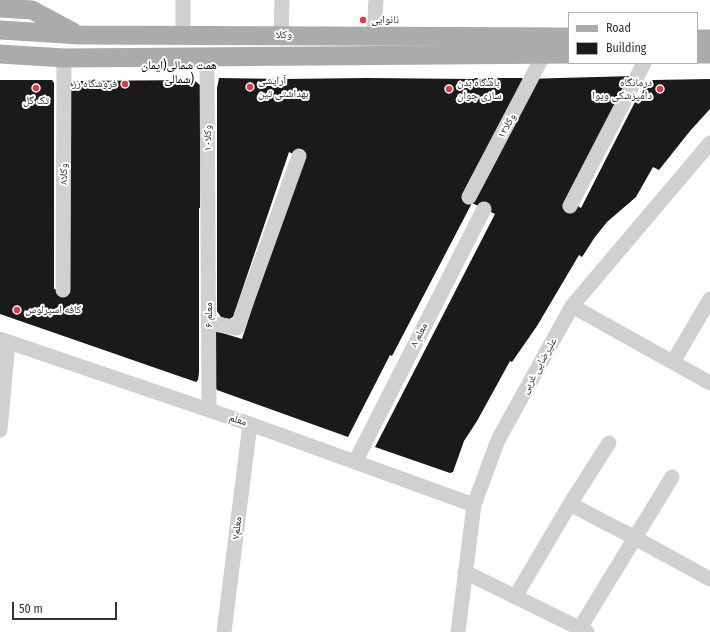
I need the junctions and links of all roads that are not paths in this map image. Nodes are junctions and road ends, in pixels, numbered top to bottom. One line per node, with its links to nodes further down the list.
1 (4, 0): 5 (street)
2 (183, 0): 9 (street)
3 (282, 0): 8 (street)
4 (376, 0): 10 (street)
5 (0, 8): 7 (main road)
6 (0, 30): 7 (main road, وکلا)
7 (80, 35): 9 (main road, وکلا)
8 (281, 35): 9 (main road, وکلا); 10 (main road, وکلا)
9 (183, 36)
10 (374, 36): 11 (main road, وکلا)
11 (568, 37)
12 (698, 39): 13 (main road)
13 (710, 39)
14 (0, 54): 20 (main road, وکلا)
15 (544, 54): 16 (main road, وکلا); 19 (main road, وکلا); 24 (street, وکلا۱۲)
16 (568, 54)
17 (698, 54): 18 (main road)
18 (710, 54)
19 (207, 56): 20 (main road, وکلا); 27 (street, وکلا۱۰)
20 (64, 58): 28 (street, وکلا۸)
21 (643, 64): 25 (street)
22 (710, 144): 30 (street, علیرضایی غربی)
23 (299, 156): 31 (street)
24 (469, 197)
25 (570, 206)
26 (484, 209): 39 (street, ۸ معلم)
27 (209, 220): 31 (street, ۶ معلم)
28 (63, 290)
29 (710, 299): 33 (street)
30 (572, 306): 33 (street); 42 (street, علیرضایی غربی)
31 (209, 323): 35 (street, ۶ معلم)
32 (4, 340): 35 (street, معلّم); 37 (street)
33 (673, 362): 34 (street)
34 (710, 383)
35 (209, 410): 36 (street, معلّم)
36 (250, 424): 39 (street, معلّم); 48 (street, معلم۷)
37 (0, 430)
38 (608, 442): 41 (street)
39 (355, 462): 42 (street, معلّم)
40 (672, 477): 43 (street)
41 (570, 504): 43 (street); 46 (street)
42 (474, 506): 44 (street, علیرضایی غربی)
43 (635, 538): 45 (street); 47 (street)
44 (465, 572): 46 (street); 49 (street, علیرضایی غربی)
45 (710, 579)
46 (515, 597): 47 (street)
47 (584, 630)
48 (224, 632)
49 (458, 632)

